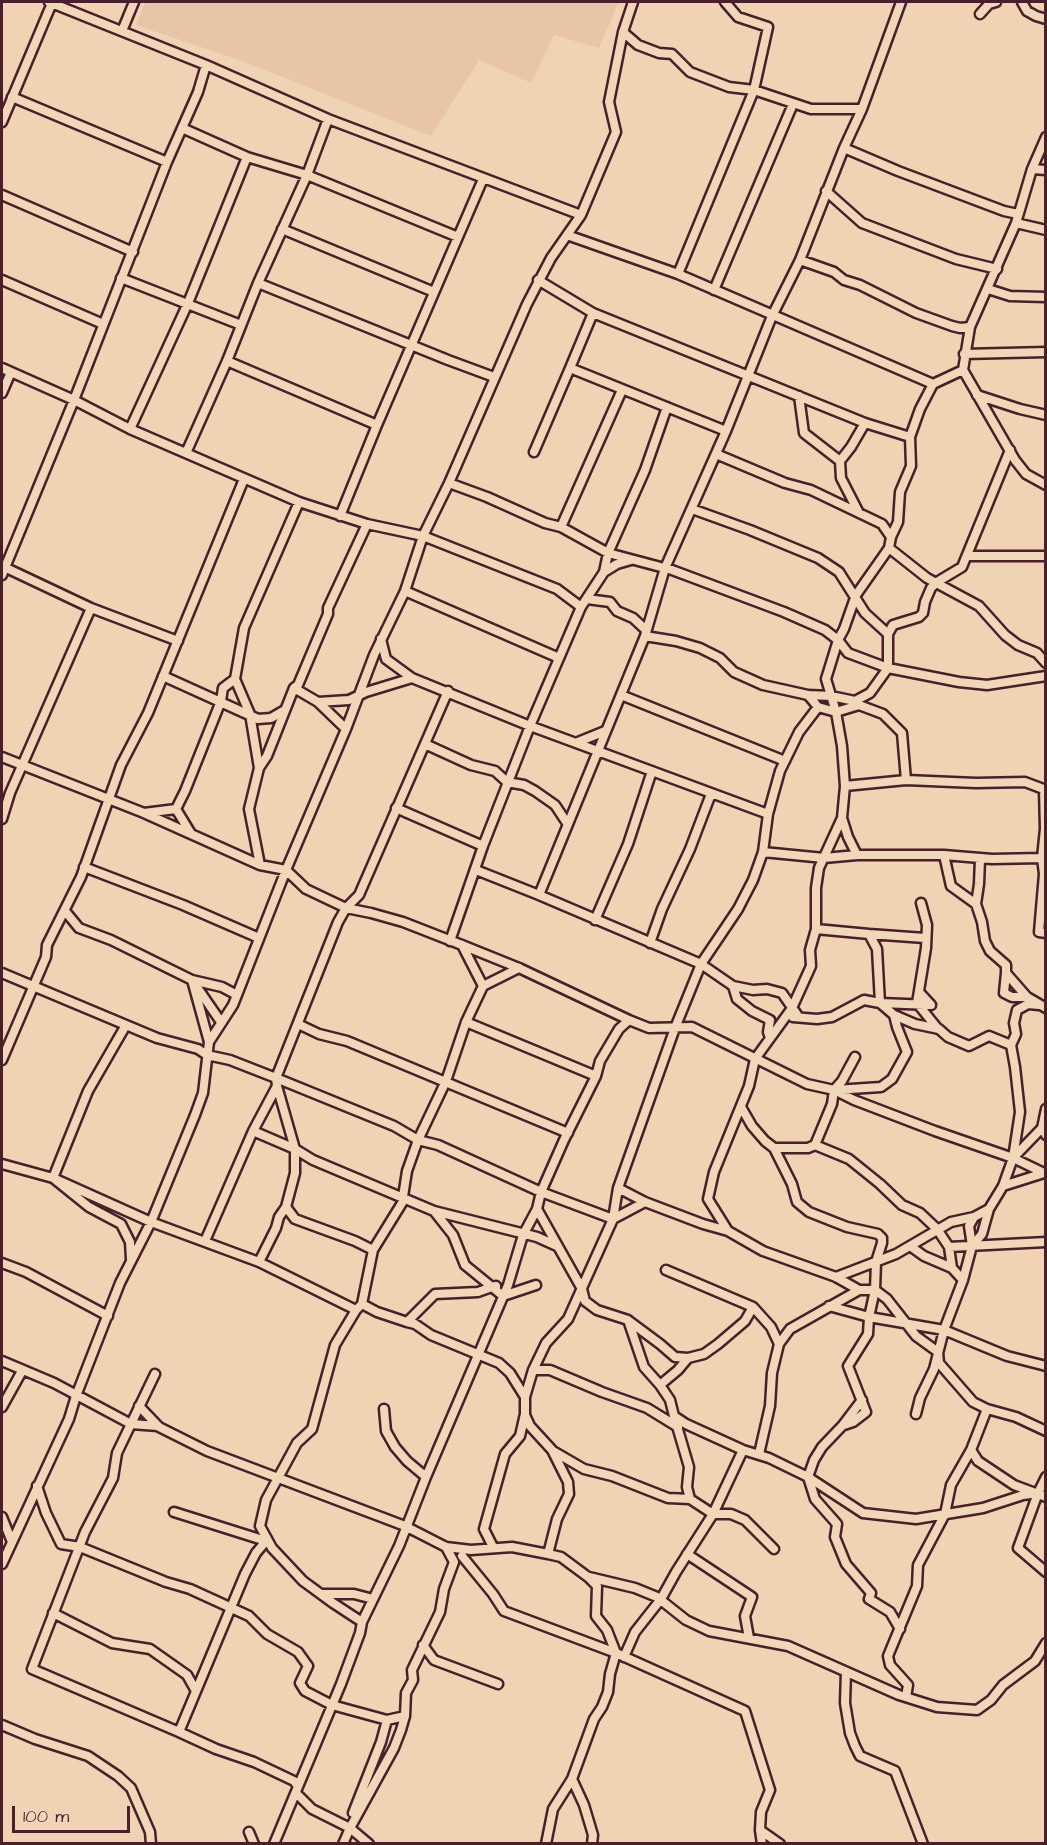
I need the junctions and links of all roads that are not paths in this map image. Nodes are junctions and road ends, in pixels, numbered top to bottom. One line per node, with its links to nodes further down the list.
1 (50, 2): 10 (street); 14 (street)
2 (134, 2): 10 (street)
3 (633, 2): 11 (street)
4 (725, 2): 13 (street)
5 (902, 2): 16 (street)
6 (996, 2): 8 (street)
7 (1022, 2): 9 (street)
8 (980, 14)
9 (1046, 19)
10 (122, 31): 12 (street)
11 (623, 32): 13 (street); 30 (street)
12 (206, 65): 17 (street); 19 (street)
13 (754, 90): 15 (street); 39 (street)
14 (12, 97): 18 (street); 23 (street)
15 (793, 104): 16 (street); 45 (street)
16 (862, 109): 21 (street)
17 (328, 119): 26 (street); 27 (street)
18 (2, 122)
19 (183, 128): 22 (street); 23 (street)
20 (1046, 136): 24 (street)
21 (844, 148): 28 (street); 31 (street)
22 (247, 157): 26 (street); 48 (street)
23 (167, 162): 36 (street)
24 (1032, 170): 25 (street); 31 (street)
25 (1046, 170)
26 (307, 175): 32 (street); 35 (street)
27 (483, 179): 30 (street); 35 (street)
28 (826, 191): 37 (street); 38 (street)
29 (2, 195): 36 (street)
30 (580, 215): 34 (street)
31 (1017, 219): 33 (street); 38 (street)
32 (282, 230): 43 (street); 46 (street)
33 (1046, 230)
34 (567, 235): 39 (street); 42 (street)
35 (458, 237): 46 (street)
36 (133, 252): 40 (street)
37 (800, 260): 50 (street); 53 (street)
38 (997, 269): 44 (street)
39 (678, 274): 45 (street)
40 (121, 278): 48 (street); 51 (street)
41 (2, 280): 51 (street)
42 (538, 280): 49 (street); 63 (street)
43 (258, 283): 52 (street); 54 (street)
44 (988, 289): 47 (street); 53 (street)
45 (714, 291): 50 (street)
46 (434, 292): 54 (street)
47 (1046, 297)
48 (188, 303): 52 (street); 74 (street)
49 (593, 313): 59 (street); 62 (street)
50 (772, 316): 62 (street); 64 (street)
51 (103, 324): 69 (street)
52 (241, 325): 57 (street)
53 (970, 327): 56 (street)
54 (412, 345): 63 (street); 73 (street)
55 (1046, 352): 56 (street)
56 (964, 354): 60 (street)
57 (227, 361): 73 (street); 79 (street)
58 (2, 368): 61 (street)
59 (570, 368): 65 (street); 78 (street)
60 (963, 370): 64 (street); 67 (street)
61 (11, 372): 66 (street); 69 (street)
62 (748, 375): 68 (street); 75 (street)
63 (494, 376): 83 (street)
64 (933, 384): 76 (street)
65 (622, 390): 70 (street); 90 (street)
66 (2, 393)
67 (977, 395): 71 (street); 77 (street)
68 (799, 396): 72 (street); 81 (street)
69 (74, 400): 74 (street); 99 (street)
70 (667, 407): 75 (street); 94 (street)
71 (1046, 415)
72 (865, 423): 76 (street); 81 (street)
73 (377, 425): 88 (street)
74 (130, 429): 79 (street)
75 (726, 430): 80 (street)
76 (910, 437): 92 (street)
77 (1010, 450): 84 (street); 95 (street)
78 (534, 452)
79 (186, 453): 82 (street)
80 (716, 454): 86 (street); 87 (street)
81 (840, 461): 87 (street)
82 (244, 479): 85 (street); 110 (street)
83 (449, 483): 90 (street); 91 (street)
84 (1046, 485)
85 (299, 502): 88 (street); 118 (street)
86 (692, 509): 98 (street); 103 (street)
87 (859, 513): 92 (street)
88 (340, 516): 89 (street)
89 (367, 524): 91 (street); 119 (street)
90 (561, 527): 94 (street)
91 (423, 536): 102 (street); 105 (street)
92 (891, 537): 93 (street)
93 (889, 548): 101 (street); 103 (street)
94 (608, 553): 97 (street); 100 (street)
95 (968, 556): 96 (street); 101 (street)
96 (1046, 556)
97 (632, 560): 98 (street); 100 (street)
98 (665, 568): 107 (street); 111 (street)
99 (3, 569): 106 (street)
100 (604, 572): 104 (street)
101 (937, 582): 108 (street); 113 (street)
102 (405, 591): 109 (street); 112 (street)
103 (856, 596): 108 (street); 111 (street)
104 (587, 599): 105 (street); 107 (street)
105 (581, 607): 112 (street)
106 (91, 608): 110 (street); 139 (street)
107 (646, 633): 121 (street); 122 (street)
108 (888, 634): 114 (street)
109 (381, 639): 117 (street); 124 (street)
110 (178, 640): 115 (street)
111 (838, 640): 114 (street); 123 (street)
112 (559, 658): 131 (street)
113 (1046, 663)
114 (888, 668): 116 (street); 123 (street)
115 (163, 676): 125 (street); 147 (street)
116 (1046, 676)
117 (412, 678): 120 (street); 124 (street)
118 (235, 679): 125 (street); 130 (street)
119 (294, 688): 126 (street); 128 (street)
120 (448, 692): 131 (street); 135 (street)
121 (621, 695): 133 (street); 138 (street)
122 (808, 695): 123 (street); 127 (street)
123 (831, 696): 129 (street)
124 (359, 697): 126 (street); 132 (street)
125 (221, 701): 130 (street); 149 (street)
126 (318, 702): 132 (street)
127 (818, 707): 129 (street); 138 (street)
128 (285, 710): 130 (street); 140 (street)
129 (836, 712): 142 (street); 144 (street)
130 (249, 714): 140 (street)
131 (530, 726): 134 (street); 143 (street)
132 (346, 729): 165 (street)
133 (605, 731): 134 (street); 136 (street)
134 (578, 742): 136 (street)
135 (425, 744): 143 (street); 148 (street)
136 (597, 749): 141 (street); 154 (street)
137 (2, 757): 139 (street)
138 (785, 761): 151 (street)
139 (23, 767): 147 (street); 153 (street)
140 (259, 768): 163 (street)
141 (652, 771): 146 (street); 172 (street)
142 (906, 780): 144 (street); 145 (street)
143 (507, 782): 154 (street); 156 (street)
144 (845, 786): 152 (street)
145 (1045, 790): 161 (street)
146 (711, 794): 151 (street); 179 (street)
147 (108, 799): 150 (street); 164 (street)
148 (396, 808): 156 (street); 170 (street)
149 (176, 809): 150 (street); 155 (street)
150 (144, 813): 155 (street)
151 (768, 814): 157 (street)
152 (842, 818): 158 (street); 160 (street)
153 (2, 819)
154 (567, 824): 167 (street)
155 (190, 832): 163 (street)
156 (483, 846): 166 (street)
157 (764, 852): 160 (street); 181 (street)
158 (857, 855): 159 (street); 160 (street)
159 (944, 855): 162 (street); 169 (street)
160 (824, 858): 173 (street)
161 (1044, 858): 162 (street); 174 (street)
162 (980, 859): 169 (street)
163 (260, 865): 165 (street)
164 (84, 867): 171 (street); 176 (street)
165 (286, 870): 170 (street); 176 (street)
166 (476, 870): 167 (street); 178 (street)
167 (538, 895): 172 (street)
168 (921, 903): 177 (street)
169 (975, 904): 184 (street)
170 (346, 908): 178 (street); 203 (street)
171 (65, 911): 185 (street); 188 (street)
172 (595, 920): 179 (street)
173 (816, 929): 175 (street); 189 (street)
174 (1046, 933)
175 (869, 934): 177 (street); 194 (street)
176 (259, 938): 192 (street)
177 (925, 938): 190 (street)
178 (450, 941): 180 (street)
179 (650, 943): 181 (street)
180 (462, 945): 182 (street); 186 (street)
181 (701, 964): 187 (street); 197 (street)
182 (519, 968): 186 (street); 200 (street)
183 (2, 973): 188 (street)
184 (1006, 973): 193 (street); 193 (street)
185 (192, 980): 192 (street); 201 (street); 209 (street)
186 (483, 986): 202 (street)
187 (734, 986): 191 (street); 208 (street)
188 (33, 987): 204 (street); 214 (street)
189 (802, 987): 191 (street); 198 (street)
190 (919, 992): 195 (street); 195 (street)
191 (782, 993): 198 (street)
192 (237, 995): 201 (street)
193 (1027, 997): 196 (street)
194 (880, 1003): 195 (street); 198 (street); 199 (street)
195 (916, 1003): 207 (street)
196 (1044, 1006): 210 (street)
197 (682, 1012): 205 (street); 206 (street)
198 (795, 1012): 208 (street)
199 (894, 1015): 207 (street); 218 (street)
200 (628, 1020): 206 (street); 215 (street)
201 (221, 1022): 209 (street)
202 (466, 1022): 215 (street); 216 (street)
203 (298, 1024): 216 (street); 217 (street)
204 (126, 1025): 211 (street); 231 (street)
205 (692, 1027): 206 (street); 213 (street)
206 (675, 1028): 233 (street)
207 (939, 1029): 210 (street)
208 (770, 1038): 213 (street)
209 (208, 1042): 211 (street)
210 (1011, 1045): 228 (street)
211 (207, 1055): 217 (street); 243 (street)
212 (855, 1057): 218 (street)
213 (755, 1059): 218 (street); 219 (street)
214 (2, 1060)
215 (596, 1076): 223 (street)
216 (446, 1081): 223 (street); 224 (street)
217 (277, 1082): 222 (street); 224 (street); 227 (street)
218 (834, 1090): 225 (street); 228 (street)
219 (741, 1107): 226 (street); 245 (street)
220 (1046, 1109): 221 (street)
221 (1044, 1130): 228 (street)
222 (253, 1131): 227 (street); 247 (street)
223 (568, 1133): 234 (street)
224 (418, 1140): 234 (street); 235 (street)
225 (815, 1145): 226 (street); 244 (street)
226 (774, 1148): 256 (street)
227 (295, 1149): 235 (street); 237 (street)
228 (1013, 1158): 230 (street); 232 (street)
229 (2, 1164): 231 (street)
230 (1045, 1173): 232 (street)
231 (53, 1178): 243 (street); 254 (street)
232 (1004, 1186): 239 (street)
233 (618, 1188): 236 (street); 242 (street)
234 (541, 1192): 238 (street); 242 (street)
235 (403, 1199): 240 (street); 253 (street)
236 (645, 1202): 242 (street); 245 (street)
237 (286, 1207): 253 (street); 255 (street)
238 (537, 1209): 246 (street); 249 (street)
239 (989, 1209): 241 (street); 251 (street)
240 (434, 1211): 246 (street); 264 (street)
241 (974, 1216): 244 (street); 251 (street)
242 (613, 1219): 265 (street)
243 (151, 1222): 247 (street); 254 (street)
244 (937, 1229): 250 (street); 252 (street)
245 (728, 1231): 260 (street)
246 (523, 1235): 249 (street); 262 (street)
247 (206, 1241): 255 (street)
248 (1046, 1242): 251 (street)
249 (557, 1246): 265 (street)
250 (910, 1246): 256 (street); 258 (street)
251 (972, 1246): 252 (street); 261 (street)
252 (949, 1247): 258 (street)
253 (373, 1250): 271 (street)
254 (131, 1261): 272 (street)
255 (259, 1262): 271 (street)
256 (876, 1262): 260 (street); 267 (street)
257 (2, 1263): 272 (street)
258 (952, 1268): 261 (street)
259 (666, 1270): 269 (street)
260 (836, 1277): 266 (street)
261 (963, 1280): 277 (street)
262 (508, 1285): 264 (street); 268 (street)
263 (536, 1285): 268 (street)
264 (492, 1287): 268 (street); 275 (street)
265 (582, 1289): 274 (street); 284 (street)
266 (859, 1290): 267 (street); 270 (street)
267 (875, 1290): 273 (street); 276 (street)
268 (503, 1296): 280 (street)
269 (753, 1306): 278 (street); 281 (street)
270 (829, 1306): 273 (street); 278 (street)
271 (359, 1307): 275 (street); 308 (street)
272 (108, 1316): 288 (street)
273 (870, 1317): 276 (street); 306 (street)
274 (628, 1320): 281 (street); 287 (street)
275 (407, 1322): 280 (street)
276 (906, 1323): 277 (street); 279 (street)
277 (944, 1330): 279 (street); 283 (street)
278 (779, 1344): 304 (street)
279 (938, 1352): 293 (street); 295 (street)
280 (477, 1354): 289 (street); 305 (street)
281 (688, 1358): 287 (street)
282 (2, 1361): 285 (street)
283 (1046, 1366)
284 (533, 1370): 289 (street); 299 (street)
285 (22, 1371): 288 (street); 291 (street)
286 (154, 1374): 290 (street)
287 (660, 1385): 296 (street)
288 (76, 1396): 297 (street); 309 (street)
289 (525, 1396): 294 (street)
290 (139, 1406): 297 (street); 298 (street)
291 (2, 1407)
292 (384, 1409): 305 (street)
293 (987, 1409): 300 (street); 303 (street)
294 (525, 1414): 301 (street); 317 (street)
295 (916, 1414)
296 (674, 1416): 299 (street); 302 (street)
297 (131, 1424): 298 (street); 320 (street)
298 (159, 1426): 308 (street)
299 (678, 1427): 311 (street)
300 (1046, 1431)
301 (552, 1450): 311 (street); 325 (street)
302 (743, 1450): 304 (street); 313 (street)
303 (971, 1450): 310 (street); 314 (street)
304 (759, 1454): 306 (street)
305 (426, 1477): 316 (street)
306 (808, 1477): 314 (street); 337 (street)
307 (1046, 1477): 310 (street)
308 (277, 1478): 316 (street); 318 (street)
309 (38, 1486): 319 (street); 320 (street)
310 (1042, 1495): 314 (street); 329 (street)
311 (690, 1499): 313 (street)
312 (174, 1512): 318 (street)
313 (713, 1514): 323 (street); 326 (street)
314 (945, 1514): 337 (street)
315 (2, 1517): 319 (street)
316 (405, 1526): 321 (street); 332 (street)
317 (484, 1529): 322 (street); 324 (street)
318 (266, 1541): 331 (street); 334 (street)
319 (12, 1542): 328 (street)
320 (80, 1547): 334 (street); 335 (street)
321 (446, 1547): 324 (street); 327 (street)
322 (493, 1547): 324 (street); 325 (street)
323 (774, 1549)
324 (471, 1550): 327 (street)
325 (548, 1554): 330 (street)
326 (687, 1554): 333 (street); 338 (street)
327 (458, 1559): 340 (street); 341 (street)
328 (2, 1564)
329 (1046, 1572)
330 (588, 1577): 333 (street); 341 (street)
331 (322, 1594): 332 (street); 336 (street)
332 (373, 1599): 336 (street)
333 (661, 1599): 338 (street); 341 (street)
334 (231, 1609): 344 (street); 346 (street)
335 (53, 1613): 344 (street); 350 (street)
336 (362, 1622): 346 (street)
337 (900, 1629): 345 (street)
338 (749, 1638): 342 (street)
339 (1046, 1643): 345 (street)
340 (423, 1645): 343 (street); 347 (street)
341 (620, 1655): 351 (street); 354 (street)
342 (846, 1672): 345 (street); 365 (street)
343 (498, 1684)
344 (196, 1691): 350 (street)
345 (906, 1697)
346 (332, 1705): 348 (street); 352 (street)
347 (405, 1716): 348 (street); 353 (street)
348 (387, 1720): 353 (street)
349 (2, 1725): 356 (street)
350 (179, 1732): 352 (street)
351 (572, 1779): 361 (street); 362 (street)
352 (297, 1789): 353 (street); 358 (street)
353 (350, 1828): 359 (street); 360 (street)
354 (760, 1830): 363 (street); 364 (street)
355 (249, 1832): 357 (street)
356 (151, 1844)
357 (254, 1844)
358 (274, 1844)
359 (343, 1844)
360 (369, 1844)
361 (546, 1844)
362 (592, 1844)
363 (762, 1844)
364 (780, 1844)
365 (923, 1844)

